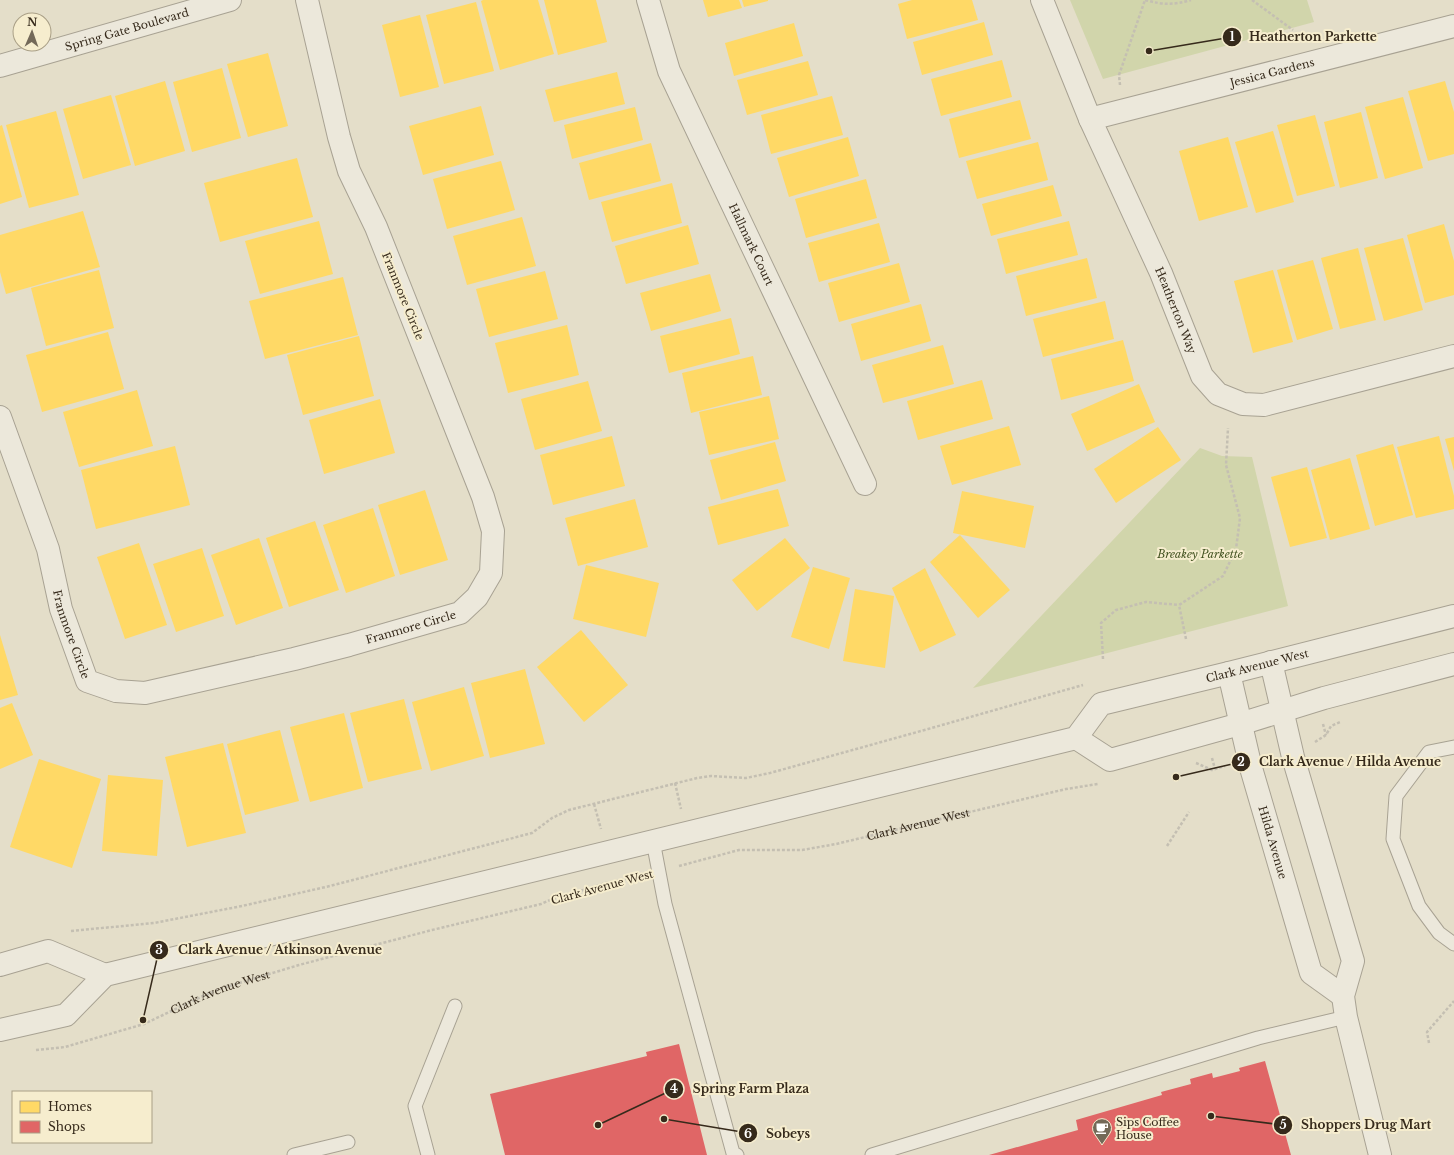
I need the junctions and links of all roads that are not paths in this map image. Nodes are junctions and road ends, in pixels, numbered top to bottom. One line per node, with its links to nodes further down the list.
1 (230, 0): 6 (street, Spring Gate Boulevard)
2 (307, 0): 9 (street, Franmore Circle)
3 (648, 0): 10 (street, Hallmark Court)
4 (1042, 0): 7 (street, Heatherton Way)
5 (1454, 26): 7 (street, Jessica Gardens)
6 (0, 66)
7 (1090, 119): 8 (street, Heatherton Way)
8 (1454, 356)
9 (0, 417)
10 (865, 484)
11 (1454, 616): 12 (street, Clark Avenue West)
12 (1271, 662): 14 (street, Clark Avenue West); 15 (street)
13 (1454, 664): 15 (street)
14 (1229, 673): 16 (street, Hilda Avenue); 17 (street, Clark Avenue West)
15 (1282, 711): 16 (street); 23 (street)
16 (1240, 724): 17 (street); 23 (street, Hilda Avenue)
17 (1076, 738): 19 (street)
18 (1454, 747): 20 (lane)
19 (653, 841): 22 (street); 30 (lane)
20 (1454, 944)
21 (0, 965): 22 (street)
22 (105, 975): 26 (street)
23 (1343, 996): 25 (street)
24 (455, 1006): 29 (lane)
25 (1346, 1017): 31 (lane); 32 (street)
26 (0, 1030)
27 (348, 1142): 28 (lane)
28 (294, 1155)
29 (428, 1155)
30 (737, 1155)
31 (872, 1155)
32 (1380, 1155)

